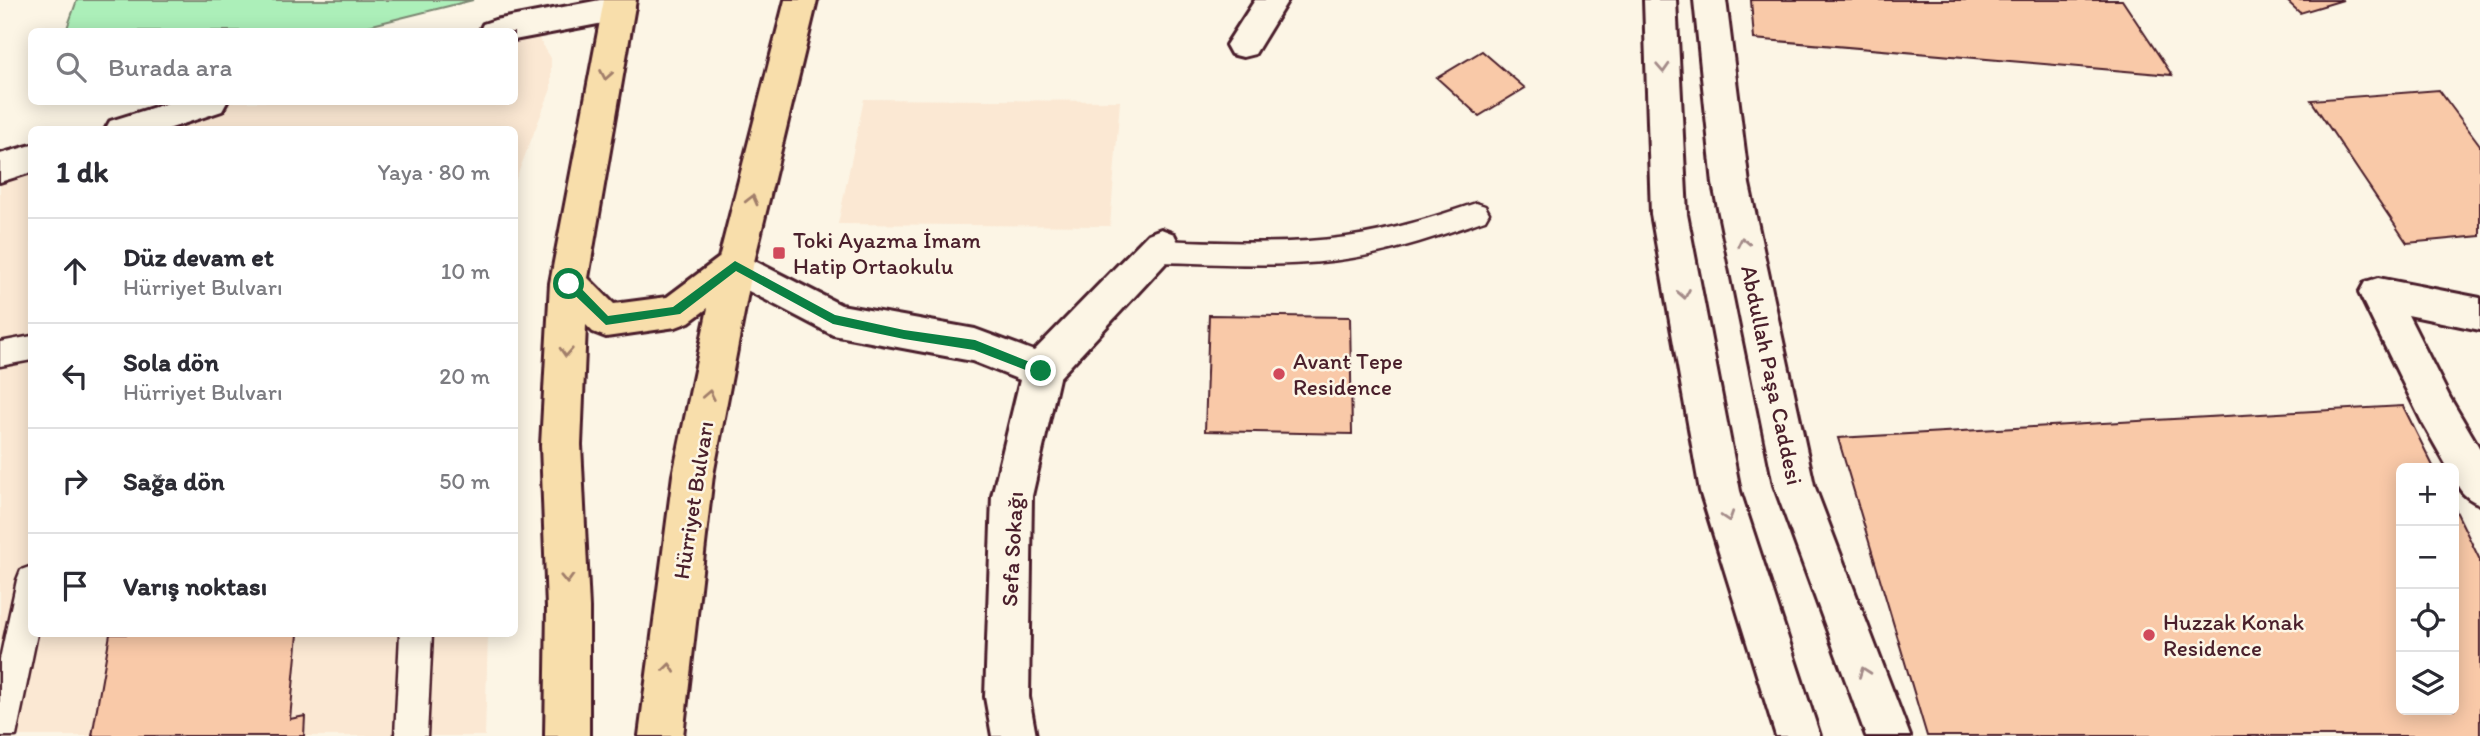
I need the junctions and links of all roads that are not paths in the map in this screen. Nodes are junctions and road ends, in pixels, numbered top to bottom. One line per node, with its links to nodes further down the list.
1 (1272, 0): 7 (main road)
2 (1660, 0): 28 (main road, one-way to 28)
3 (1710, 0): 29 (main road, Abdullah Paşa Caddesi, one-way to 3)
4 (624, 3): 6 (main road); 15 (main road, one-way to 15)
5 (799, 3): 14 (main road, Hürriyet Bulvarı, one-way to 5)
6 (513, 28)
7 (1243, 46)
8 (201, 105): 9 (main road)
9 (135, 126)
10 (28, 159): 11 (main road)
11 (0, 168)
12 (1476, 214): 13 (lane)
13 (1158, 248): 19 (main road, Sefa Sokağı)
14 (735, 266): 15 (main road); 19 (main road); 26 (main road, Hürriyet Bulvarı, one-way to 14)
15 (569, 284): 25 (main road, one-way to 25)
16 (2480, 314): 20 (main road)
17 (28, 349): 18 (lane)
18 (0, 354)
19 (1041, 371): 27 (main road, Sefa Sokağı)
20 (2480, 486)
21 (28, 600): 23 (lane)
22 (416, 637): 24 (lane)
23 (0, 736)
24 (411, 736)
25 (566, 736)
26 (661, 736)
27 (1014, 736)
28 (1798, 736)
29 (1888, 736)

